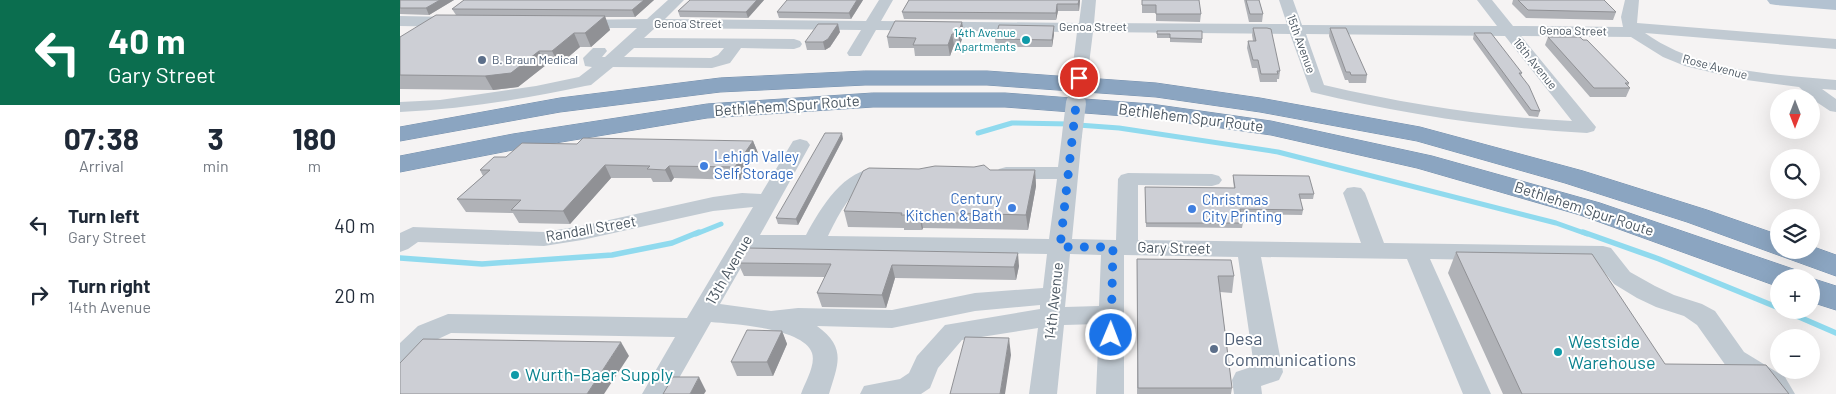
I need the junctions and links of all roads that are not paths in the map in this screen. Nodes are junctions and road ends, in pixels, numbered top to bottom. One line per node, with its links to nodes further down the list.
1 (677, 0): 19 (street)
2 (886, 0): 14 (street)
3 (1089, 0): 15 (street, 14th Avenue)
4 (1286, 0): 16 (street, 15th Avenue)
5 (1484, 0): 18 (street, 16th Avenue)
6 (1632, 0): 17 (street)
7 (1776, 0): 8 (main road)
8 (1836, 5)
9 (453, 9): 11 (street)
10 (400, 21): 11 (street)
11 (433, 22): 12 (street); 20 (street)
12 (471, 22)
13 (561, 23): 19 (street, Genoa Street)
14 (871, 26): 15 (street, Genoa Street); 19 (street, Genoa Street); 24 (street)
15 (1085, 27): 16 (street, Genoa Street); 38 (street, 14th Avenue, bridge)
16 (1296, 29): 18 (street, Genoa Street); 32 (street, 15th Avenue)
17 (1633, 29): 18 (street, Genoa Street); 23 (street, Genoa Street); 27 (street, Rose Avenue)
18 (1507, 30): 32 (street, 16th Avenue)
19 (640, 34): 21 (street); 25 (street)
20 (408, 37)
21 (736, 44): 22 (street); 25 (street)
22 (794, 44)
23 (1836, 44)
24 (855, 52)
25 (604, 53): 29 (street)
26 (558, 72): 29 (street)
27 (1804, 82): 28 (street, Rose Avenue); 30 (street)
28 (1836, 85)
29 (536, 91): 31 (street)
30 (1836, 107)
31 (400, 108)
32 (1587, 127)
33 (400, 134): 45 (highway, Bethlehem Spur Route)
34 (800, 145): 41 (street, 13th Avenue)
35 (400, 164): 53 (highway, Bethlehem Spur Route)
36 (908, 172): 44 (street)
37 (983, 173): 38 (street)
38 (1068, 173): 46 (street, 14th Avenue)
39 (1212, 180): 47 (street)
40 (1354, 193): 49 (street)
41 (768, 201): 42 (street, Randall Street); 43 (street, 13th Avenue)
42 (407, 239)
43 (745, 242): 44 (street, Gary Street); 58 (street, 13th Avenue)
44 (813, 243): 46 (street, Gary Street)
45 (1770, 243)
46 (1060, 247): 47 (street, Gary Street); 56 (street, 14th Avenue)
47 (1120, 247): 48 (street, Gary Street); 57 (street)
48 (1248, 249): 49 (street, Gary Street); 66 (street)
49 (1375, 250): 50 (street, Gary Street)
50 (1415, 251): 67 (street); 68 (street, Gary Street)
51 (1816, 259): 52 (highway)
52 (1836, 266)
53 (1770, 273)
54 (1820, 293): 55 (highway)
55 (1836, 299)
56 (1054, 306): 57 (street); 59 (street); 63 (street); 64 (street, 14th Avenue)
57 (1112, 316): 65 (street)
58 (699, 320): 59 (street); 60 (street); 61 (street, 13th Avenue)
59 (766, 320): 62 (street)
60 (400, 360)
61 (656, 394)
62 (815, 394)
63 (874, 394)
64 (1043, 394)
65 (1110, 394)
66 (1248, 394)
67 (1477, 394)
68 (1781, 394)

